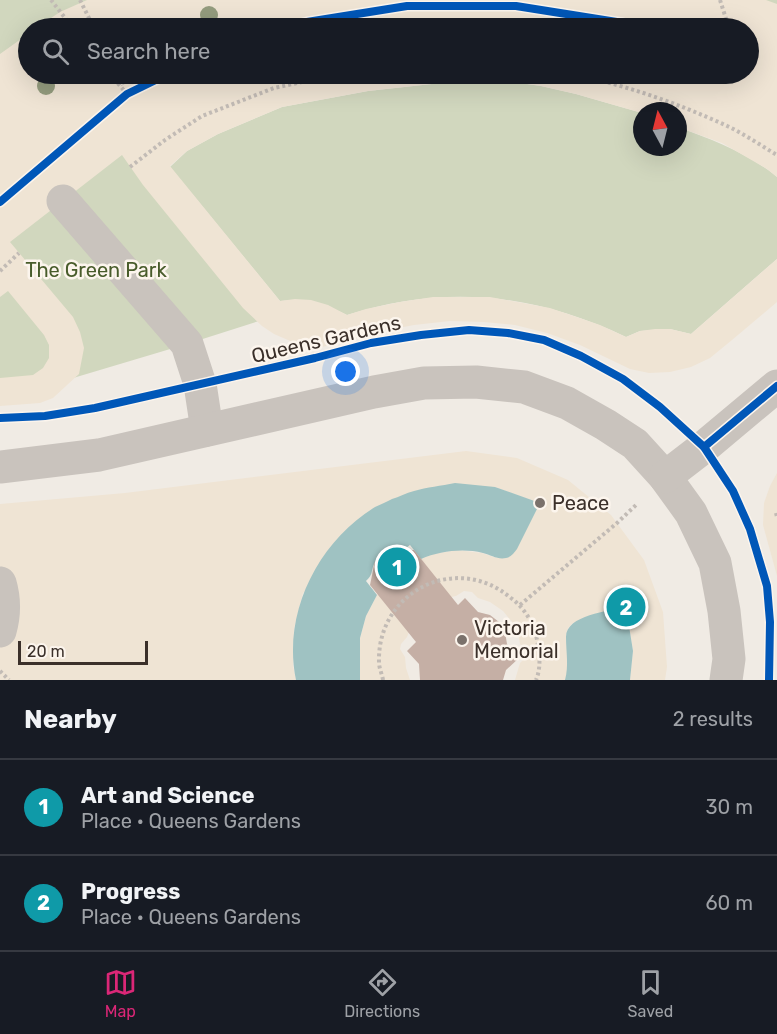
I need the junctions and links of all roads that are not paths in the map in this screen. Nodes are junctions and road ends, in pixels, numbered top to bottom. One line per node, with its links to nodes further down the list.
1 (63, 201): 3 (street)
2 (777, 386): 5 (street)
3 (207, 430): 4 (street); 5 (street)
4 (0, 467)
5 (665, 477): 8 (street)
6 (0, 582): 7 (street)
7 (0, 631)
8 (725, 673)

